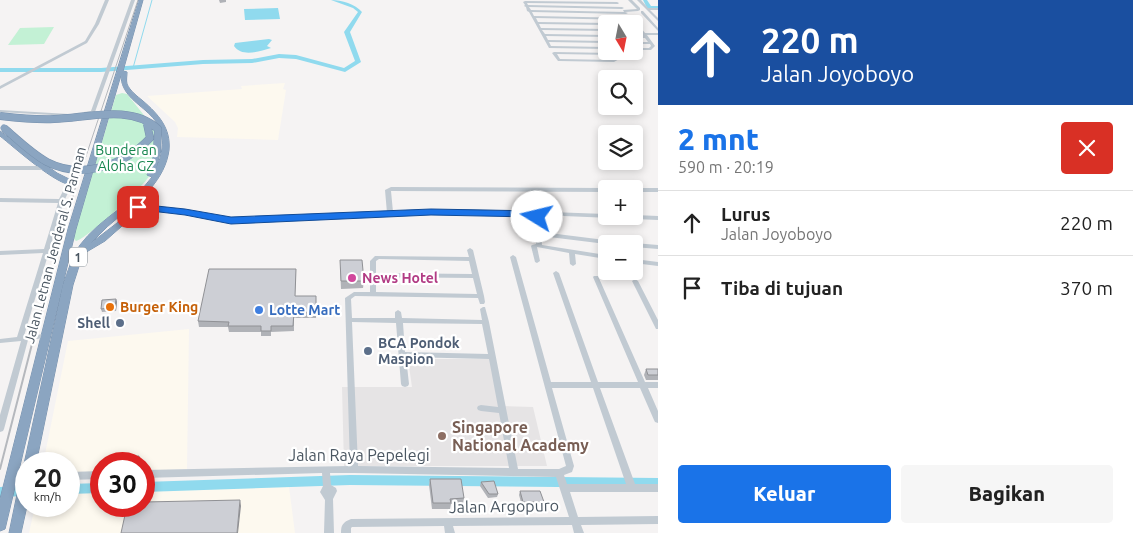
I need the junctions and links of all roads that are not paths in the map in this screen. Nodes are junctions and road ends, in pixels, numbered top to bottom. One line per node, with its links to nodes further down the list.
1 (107, 0): 43 (street)
2 (132, 0): 46 (street)
3 (141, 0): 42 (highway, Jalan Letnan Jenderal S. Parman / 1)
4 (144, 0): 42 (highway, Jalan Letnan Jenderal S. Parman / 1)
5 (630, 0): 12 (street)
6 (637, 0): 12 (street)
7 (616, 1): 8 (street); 14 (street)
8 (568, 2): 9 (street); 10 (street)
9 (526, 6): 10 (street); 13 (street)
10 (572, 7): 14 (street); 15 (street)
11 (658, 9): 12 (street)
12 (642, 10): 14 (street); 18 (street); 23 (street); 27 (street)
13 (529, 11): 15 (street); 17 (street)
14 (623, 11): 15 (street); 16 (street)
15 (576, 12): 19 (street)
16 (626, 15)
17 (533, 17): 19 (street); 21 (street)
18 (657, 17)
19 (580, 18): 20 (street)
20 (598, 18)
21 (536, 23): 22 (street); 24 (street)
22 (598, 24)
23 (658, 26)
24 (540, 29): 25 (street); 31 (street)
25 (587, 30): 26 (street); 32 (street)
26 (598, 30)
27 (658, 30)
28 (643, 31): 30 (street)
29 (643, 34): 37 (street)
30 (658, 34)
31 (543, 35): 32 (street); 34 (street)
32 (591, 36): 33 (street); 35 (street)
33 (598, 36)
34 (546, 41): 35 (street); 38 (street)
35 (595, 42)
36 (643, 43): 37 (street)
37 (651, 43): 40 (street)
38 (550, 47): 39 (street); 41 (street)
39 (598, 48)
40 (643, 49)
41 (598, 60)
42 (123, 68): 44 (highway, Jalan Letnan Jenderal S. Parman / 1); 45 (highway, Jalan Letnan Jenderal S. Parman / 1)
43 (0, 88)
44 (131, 94): 45 (highway); 48 (highway, bridge); 51 (highway, Jalan Letnan Jenderal S. Parman / 1)
45 (112, 96): 67 (highway, Jalan Letnan Jenderal S. Parman / 1)
46 (0, 111)
47 (0, 116): 53 (highway, bridge)
48 (1, 129): 50 (highway)
49 (0, 168): 50 (street)
50 (45, 168): 52 (highway)
51 (155, 178): 53 (highway, Jalan Letnan Jenderal S. Parman / 1); 60 (highway)
52 (70, 183): 59 (street)
53 (147, 186): 65 (highway, Jalan Letnan Jenderal S. Parman / 1)
54 (393, 188): 55 (street); 61 (street)
55 (598, 190)
56 (643, 190): 57 (street)
57 (658, 190)
58 (0, 200): 59 (street)
59 (61, 201): 72 (street)
60 (138, 207): 61 (street); 75 (highway)
61 (390, 213): 62 (street)
62 (537, 214): 63 (street); 64 (street)
63 (658, 218)
64 (539, 234): 66 (street); 68 (street)
65 (92, 237): 67 (highway); 75 (highway, Jalan Letnan Jenderal S. Parman / 1)
66 (598, 241)
67 (69, 242): 77 (highway, Jalan Letnan Jenderal S. Parman / 1)
68 (539, 246): 73 (street); 80 (street)
69 (643, 246): 70 (street)
70 (658, 247)
71 (470, 250): 79 (street)
72 (46, 251): 74 (street); 97 (street)
73 (572, 252): 76 (street); 82 (street)
74 (0, 253)
75 (78, 256): 77 (highway); 110 (highway, Jalan Letnan Jenderal S. Parman / 1)
76 (598, 256)
77 (65, 257): 96 (highway, Jalan Letnan Jenderal S. Parman / 1)
78 (514, 257): 102 (street)
79 (472, 259): 85 (street); 86 (street)
80 (537, 261)
81 (643, 262): 83 (street)
82 (573, 264)
83 (658, 264)
84 (556, 273): 103 (street)
85 (373, 275): 86 (street); 89 (street)
86 (476, 276): 90 (street)
87 (596, 277): 104 (street)
88 (635, 281): 95 (street)
89 (373, 294): 90 (street); 92 (street)
90 (482, 302): 94 (street)
91 (398, 312): 93 (street)
92 (348, 320): 93 (street); 111 (street)
93 (399, 321): 94 (street); 99 (street)
94 (486, 322): 100 (street)
95 (658, 327)
96 (45, 336): 97 (street); 122 (highway, Jalan Letnan Jenderal S. Parman / 1)
97 (23, 339): 98 (street); 109 (street)
98 (0, 340)
99 (402, 354): 100 (street); 101 (street)
100 (492, 357): 107 (street)
101 (405, 384)
102 (548, 385): 103 (street); 115 (street)
103 (595, 385): 104 (street); 116 (street)
104 (642, 385): 105 (street); 108 (street)
105 (658, 385)
106 (482, 408): 107 (street)
107 (502, 410): 113 (street)
108 (658, 420)
109 (0, 429)
110 (33, 452)
111 (354, 469): 112 (street, Jalan Raya Pepelegi); 113 (street, Jalan Raya Pepelegi)
112 (326, 472): 114 (street, Jalan Raya Pepelegi); 124 (street)
113 (514, 472): 115 (street, Jalan Raya Pepelegi)
114 (155, 474)
115 (562, 481): 116 (street, Jalan Raya Pepelegi); 119 (street)
116 (631, 485): 117 (street, Jalan Raya Pepelegi)
117 (658, 488)
118 (18, 517): 123 (highway)
119 (575, 520): 120 (street, Jalan Argopuro); 121 (street, Jalan Argopuro); 127 (street)
120 (658, 520)
121 (448, 522): 125 (street, Jalan Argopuro); 126 (street)
122 (0, 524)
123 (15, 533)
124 (329, 533)
125 (346, 533)
126 (450, 533)
127 (579, 533)

